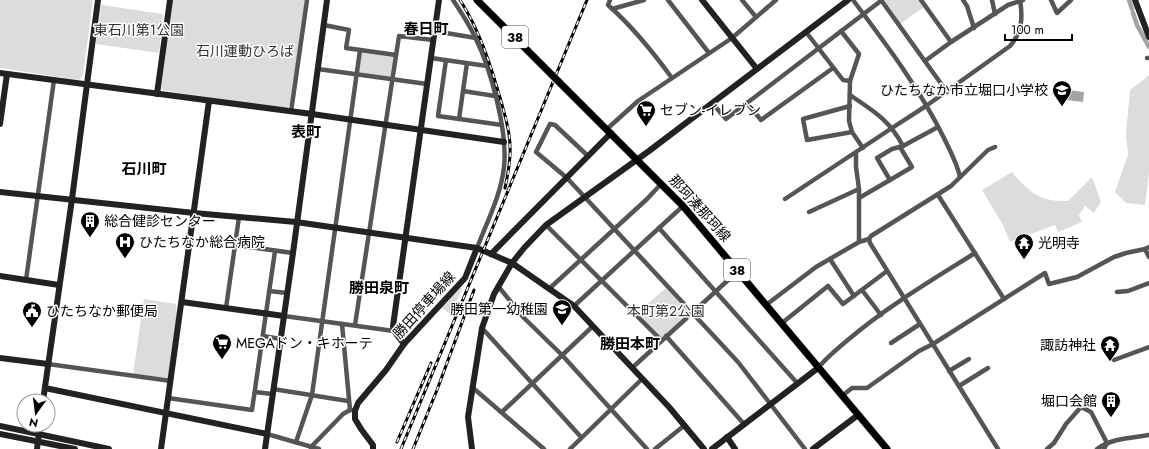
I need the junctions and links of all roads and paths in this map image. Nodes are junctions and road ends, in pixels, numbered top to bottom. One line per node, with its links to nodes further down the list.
1 (98, 0): 58 (street)
2 (170, 0): 61 (street)
3 (307, 0): 69 (street)
4 (327, 0): 28 (street)
5 (439, 0): 30 (street)
6 (453, 0): 34 (street)
7 (477, 0): 79 (main road, 那珂湊那珂線 / 38, bridge)
8 (610, 0): 24 (street)
9 (644, 0): 24 (street)
10 (668, 0): 40 (street)
11 (702, 0): 35 (street)
12 (742, 0): 27 (street)
13 (776, 0): 27 (street)
14 (848, 0): 32 (street)
15 (853, 0): 25 (street)
16 (882, 0): 25 (street); 44 (street)
17 (921, 0): 37 (street)
18 (963, 0): 29 (street)
19 (992, 0): 26 (street)
20 (1021, 0): 26 (street); 60 (street)
21 (1051, 0): 22 (street)
22 (1071, 0)
23 (1135, 0): 33 (street)
24 (612, 9): 53 (street)
25 (864, 14): 31 (street); 68 (street)
26 (994, 14): 29 (street)
27 (756, 17): 35 (street)
28 (324, 25): 39 (street); 48 (street)
29 (974, 28): 37 (street)
30 (434, 31): 34 (street); 36 (street)
31 (841, 31): 38 (street); 56 (street)
32 (806, 32): 38 (street); 49 (street)
33 (1149, 37)
34 (476, 38): 46 (street)
35 (732, 38): 40 (street); 49 (street)
36 (433, 40): 41 (street); 42 (street)
37 (951, 42): 44 (street)
38 (818, 48): 47 (street); 66 (street)
39 (360, 50): 41 (street); 52 (street)
40 (709, 53): 53 (street)
41 (396, 55): 55 (street)
42 (431, 58): 43 (street); 57 (street)
43 (446, 60): 45 (street); 71 (street)
44 (925, 61): 60 (street)
45 (467, 63): 46 (street); 59 (street)
46 (487, 66): 63 (street)
47 (833, 68): 56 (street); 66 (street)
48 (318, 69): 52 (street); 70 (street)
49 (757, 69): 65 (street)
50 (0, 73): 51 (street)
51 (7, 74): 54 (street); 73 (street)
52 (356, 75): 55 (street); 72 (street)
53 (672, 78): 79 (street)
54 (54, 80): 58 (street); 95 (street)
55 (393, 80): 57 (street); 74 (street)
56 (850, 81): 62 (street)
57 (427, 84): 78 (street)
58 (87, 85): 61 (street); 98 (street)
59 (463, 91): 63 (street); 71 (street)
60 (947, 92): 68 (street)
61 (157, 94): 64 (street)
62 (850, 95): 67 (street); 77 (street)
63 (495, 96): 75 (street)
64 (209, 101): 69 (street); 102 (street)
65 (712, 103): 66 (street); 87 (street)
66 (746, 103)
67 (850, 106): 80 (street); 80 (street)
68 (926, 106): 76 (street); 77 (street)
69 (291, 112): 70 (street)
70 (312, 114): 72 (street); 104 (street)
71 (459, 119): 75 (street)
72 (351, 120): 74 (street); 106 (street)
73 (0, 124)
74 (385, 125): 78 (street); 109 (street)
75 (502, 125): 81 (street)
76 (938, 127): 82 (street); 88 (street)
77 (892, 128): 82 (street); 84 (street)
78 (420, 130): 81 (street); 110 (street)
79 (609, 131): 86 (street); 87 (main road, 那珂湊那珂線 / 38)
80 (852, 132): 84 (street)
81 (504, 142): 114 (street)
82 (901, 146): 90 (street); 90 (street)
83 (995, 147): 88 (street)
84 (863, 148): 85 (street)
85 (855, 153): 92 (street); 99 (street)
86 (588, 156): 89 (street); 89 (street)
87 (637, 159): 91 (main road, 那珂湊那珂線 / 38); 96 (street)
88 (960, 177): 94 (street)
89 (567, 178): 96 (street); 120 (street)
90 (890, 180): 97 (street)
91 (661, 184): 100 (main road, 那珂湊那珂線 / 38); 108 (street)
92 (860, 189): 97 (street); 101 (street)
93 (0, 192): 95 (street)
94 (938, 195): 111 (street); 119 (street)
95 (38, 196): 98 (street); 128 (street)
96 (584, 197): 105 (street); 108 (street)
97 (859, 198): 112 (street)
98 (72, 199): 102 (street); 131 (street)
99 (785, 199)
100 (683, 206): 107 (street); 125 (main road, 那珂湊那珂線 / 38)
101 (809, 212)
102 (194, 213): 103 (street); 142 (street)
103 (239, 217): 104 (street); 113 (street)
104 (296, 222): 106 (street); 118 (street)
105 (546, 225): 123 (street); 124 (street)
106 (335, 228): 109 (street); 150 (street)
107 (659, 228): 117 (street); 134 (street)
108 (615, 229): 117 (street); 123 (street)
109 (369, 233): 110 (street); 154 (street)
110 (405, 238): 114 (street); 157 (street)
111 (869, 239): 112 (street); 126 (street)
112 (859, 242): 122 (street)
113 (235, 245): 116 (street); 145 (street)
114 (477, 248): 120 (street); 163 (street, 勝田停車場線)
115 (1147, 248): 121 (street); 141 (street)
116 (275, 250): 118 (street); 136 (street)
117 (635, 250): 129 (street); 146 (street)
118 (293, 253): 138 (street)
119 (975, 253): 140 (street); 141 (street)
120 (491, 254): 124 (street)
121 (1149, 257)
122 (830, 259): 139 (street); 143 (street)
123 (581, 260): 129 (street); 133 (street)
124 (512, 262): 132 (street); 133 (street)
125 (738, 271): 134 (street); 143 (main road, 那珂湊那珂線 / 38)
126 (887, 271): 135 (street); 140 (street)
127 (0, 276): 128 (street)
128 (26, 280): 131 (street)
129 (602, 281): 144 (street); 161 (street)
130 (1149, 283): 137 (street)
131 (59, 285): 170 (street)
132 (498, 286): 156 (street); 166 (street)
133 (550, 288): 144 (street)
134 (716, 290): 146 (street); 178 (street)
135 (862, 290): 139 (street); 148 (street)
136 (269, 291): 138 (street); 147 (street)
137 (1117, 292)
138 (287, 293): 149 (street)
139 (854, 296): 151 (street)
140 (903, 298): 148 (street); 153 (street)
141 (1004, 299): 164 (street)
142 (182, 302): 145 (street); 176 (street)
143 (766, 305): 151 (main road, 那珂湊那珂線 / 38)
144 (574, 306): 155 (street)
145 (226, 308): 147 (street)
146 (692, 312): 159 (street); 189 (street)
147 (266, 313): 149 (street); 158 (street)
148 (881, 315): 172 (street)
149 (284, 316): 150 (street); 160 (street)
150 (322, 321): 152 (street); 185 (street)
151 (782, 323): 172 (main road, 那珂湊那珂線 / 38)
152 (342, 324): 154 (street); 188 (street)
153 (920, 324): 162 (street); 164 (street)
154 (355, 325): 157 (street)
155 (593, 326): 166 (street); 171 (street)
156 (482, 328): 177 (street); 181 (street)
157 (394, 331): 163 (street)
158 (263, 336): 160 (street); 182 (street)
159 (666, 336): 161 (street); 195 (street)
160 (281, 339): 183 (street)
161 (661, 340): 171 (street)
162 (891, 343)
163 (404, 344): 191 (street, 勝田停車場線)
164 (933, 344): 174 (street); 186 (street)
165 (1149, 347): 169 (street)
166 (562, 355): 177 (street); 190 (street)
167 (0, 358): 170 (street)
168 (969, 359): 174 (street)
169 (1114, 360)
170 (48, 364): 176 (street); 180 (street)
171 (632, 368): 175 (street)
172 (818, 368): 178 (street); 186 (main road, 那珂湊那珂線 / 38)
173 (988, 368): 179 (street)
174 (949, 371): 179 (street)
175 (642, 379): 190 (street); 196 (street)
176 (171, 381): 187 (street)
177 (533, 383): 192 (street); 202 (street)
178 (798, 384): 189 (street)
179 (959, 386): 226 (street)
180 (45, 388): 184 (street); 193 (street)
181 (472, 388): 192 (street); 215 (street)
182 (255, 392): 183 (street); 187 (street)
183 (273, 392): 185 (street); 200 (street)
184 (44, 393)
185 (312, 395): 188 (street); 205 (street)
186 (842, 396): 194 (main road, 那珂湊那珂線 / 38)
187 (168, 398): 193 (street)
188 (348, 401): 191 (street)
189 (771, 403): 195 (street); 223 (street)
190 (611, 408): 202 (street); 218 (street)
191 (352, 410): 207 (street); 214 (street)
192 (502, 412): 216 (street)
193 (166, 413): 200 (street); 211 (street)
194 (858, 415): 224 (street); 225 (main road, 那珂湊那珂線 / 38)
195 (744, 424): 203 (street)
196 (685, 425): 219 (street); 220 (street)
197 (0, 426): 199 (street)
198 (0, 434): 204 (street)
199 (39, 434): 204 (street); 210 (street)
200 (267, 434): 205 (street); 212 (street)
201 (1149, 435): 206 (street)
202 (582, 437): 217 (street)
203 (727, 437): 221 (street); 222 (street)
204 (38, 441): 208 (street); 209 (street)
205 (296, 442): 207 (street)
206 (1107, 442): 227 (street); 228 (street); 229 (street)
207 (311, 448): 213 (street)
208 (37, 449)
209 (75, 449)
210 (109, 449)
211 (161, 449)
212 (264, 449)
213 (319, 449)
214 (373, 449)
215 (472, 449)
216 (544, 449)
217 (570, 449)
218 (647, 449)
219 (655, 449)
220 (704, 449)
221 (712, 449)
222 (735, 449)
223 (805, 449)
224 (813, 449)
225 (887, 449)
226 (998, 449)
227 (1047, 449)
228 (1097, 449)
229 (1104, 449)

